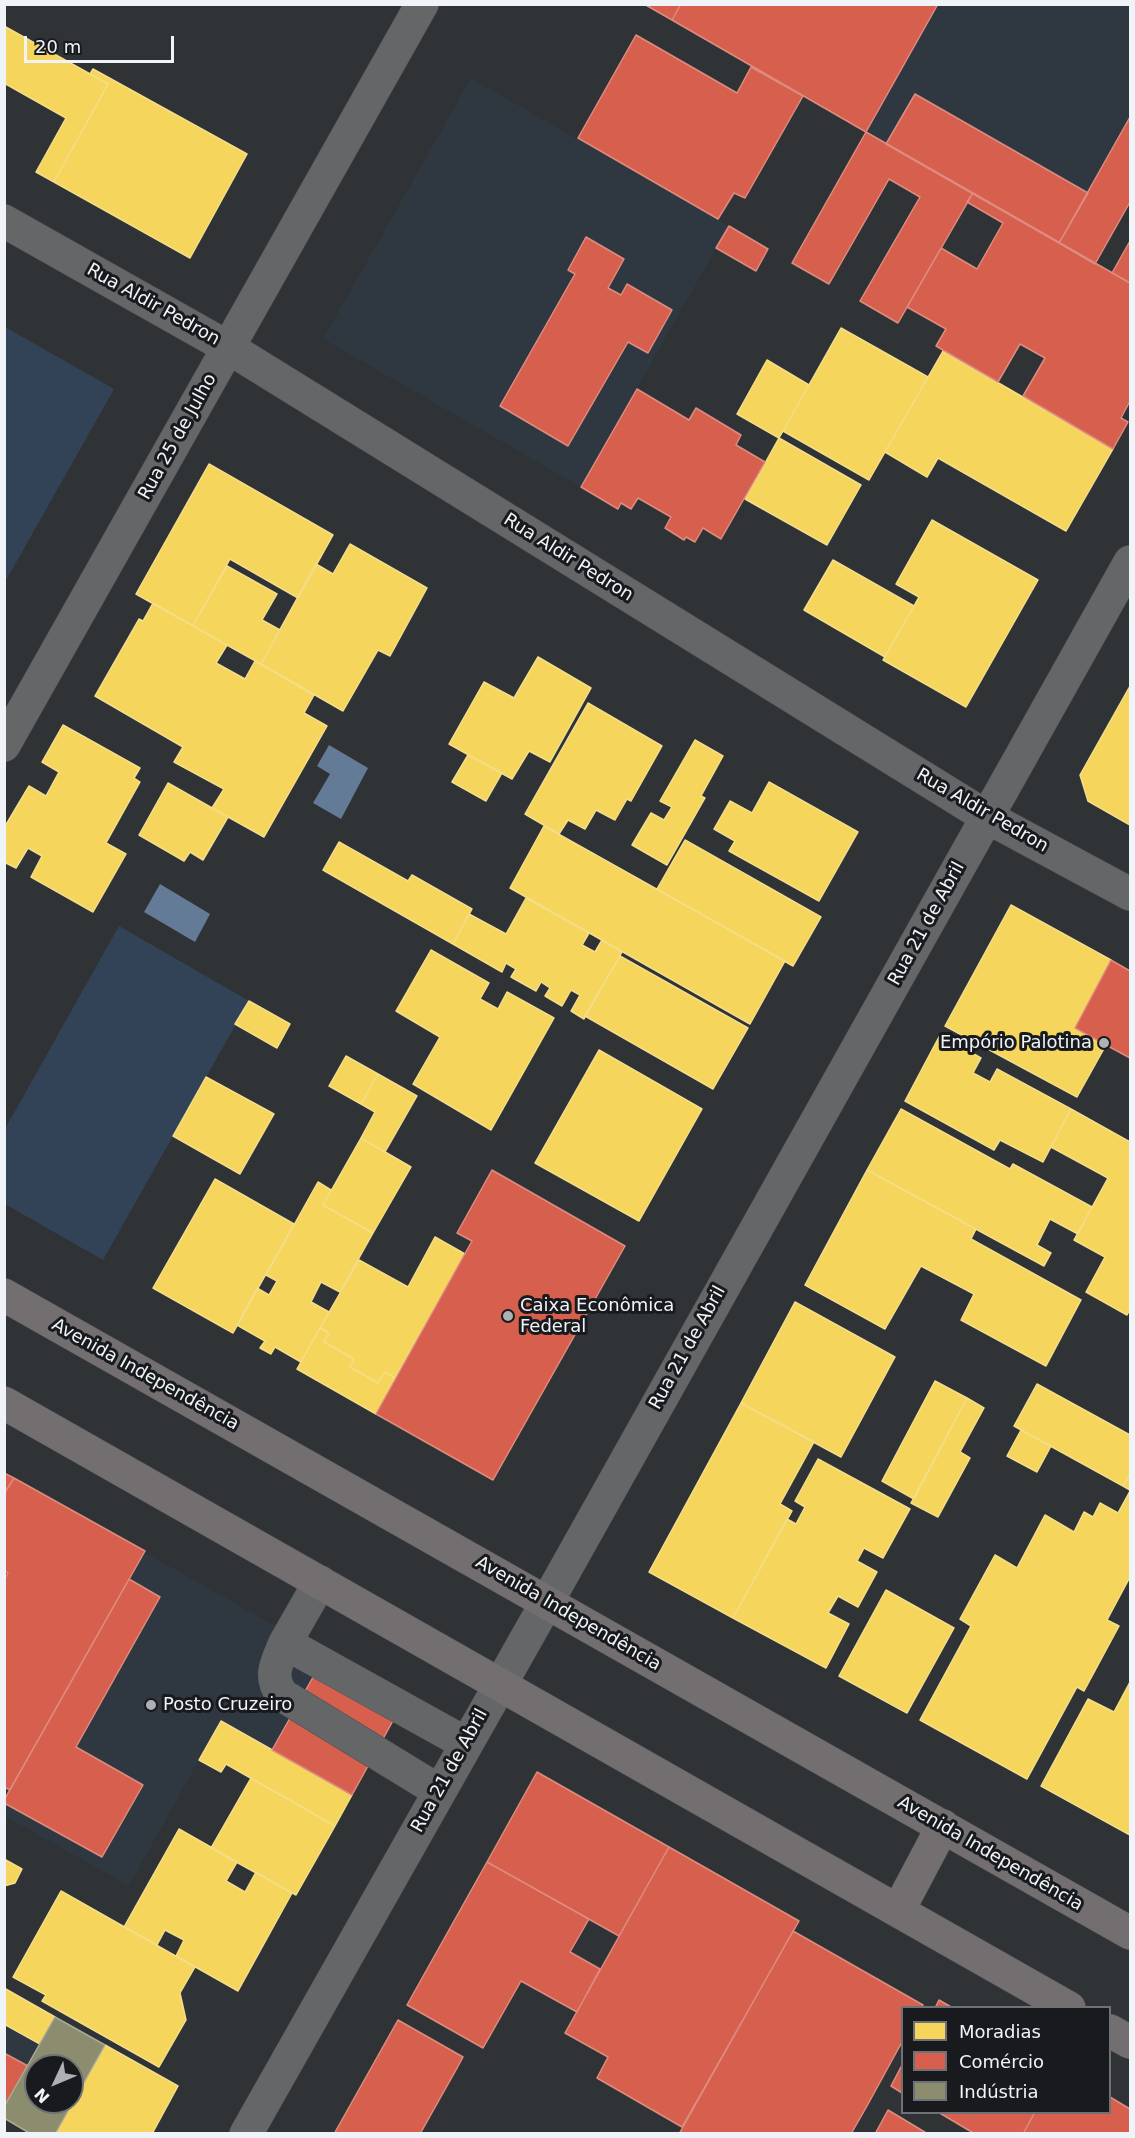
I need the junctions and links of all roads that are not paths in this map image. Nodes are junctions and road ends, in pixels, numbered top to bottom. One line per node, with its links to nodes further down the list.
1 (422, 4): 3 (street, Rua 25 de Julho)
2 (4, 221): 3 (street, Rua Aldir Pedron)
3 (229, 348): 5 (street, Rua 25 de Julho); 6 (street, Rua Aldir Pedron)
4 (1131, 562): 6 (street, Rua 21 de Abril)
5 (4, 745)
6 (987, 817): 7 (street, Rua Aldir Pedron); 11 (street, Rua 21 de Abril)
7 (1131, 894)
8 (4, 1295): 11 (main road, Avenida Independência)
9 (4, 1402): 10 (main road)
10 (320, 1582): 12 (street); 13 (main road)
11 (547, 1602): 13 (street, Rua 21 de Abril); 16 (main road, Avenida Independência)
12 (285, 1642): 14 (street); 15 (street)
13 (499, 1684): 14 (street, Rua 21 de Abril); 17 (main road)
14 (465, 1743): 15 (street, Rua 21 de Abril)
15 (439, 1791): 22 (street, Rua 21 de Abril)
16 (943, 1826): 17 (main road); 18 (main road, Avenida Independência)
17 (898, 1911): 19 (main road)
18 (1131, 1933)
19 (1067, 2006)
20 (1111, 2032): 21 (main road)
21 (1131, 2042)
22 (246, 2133)

